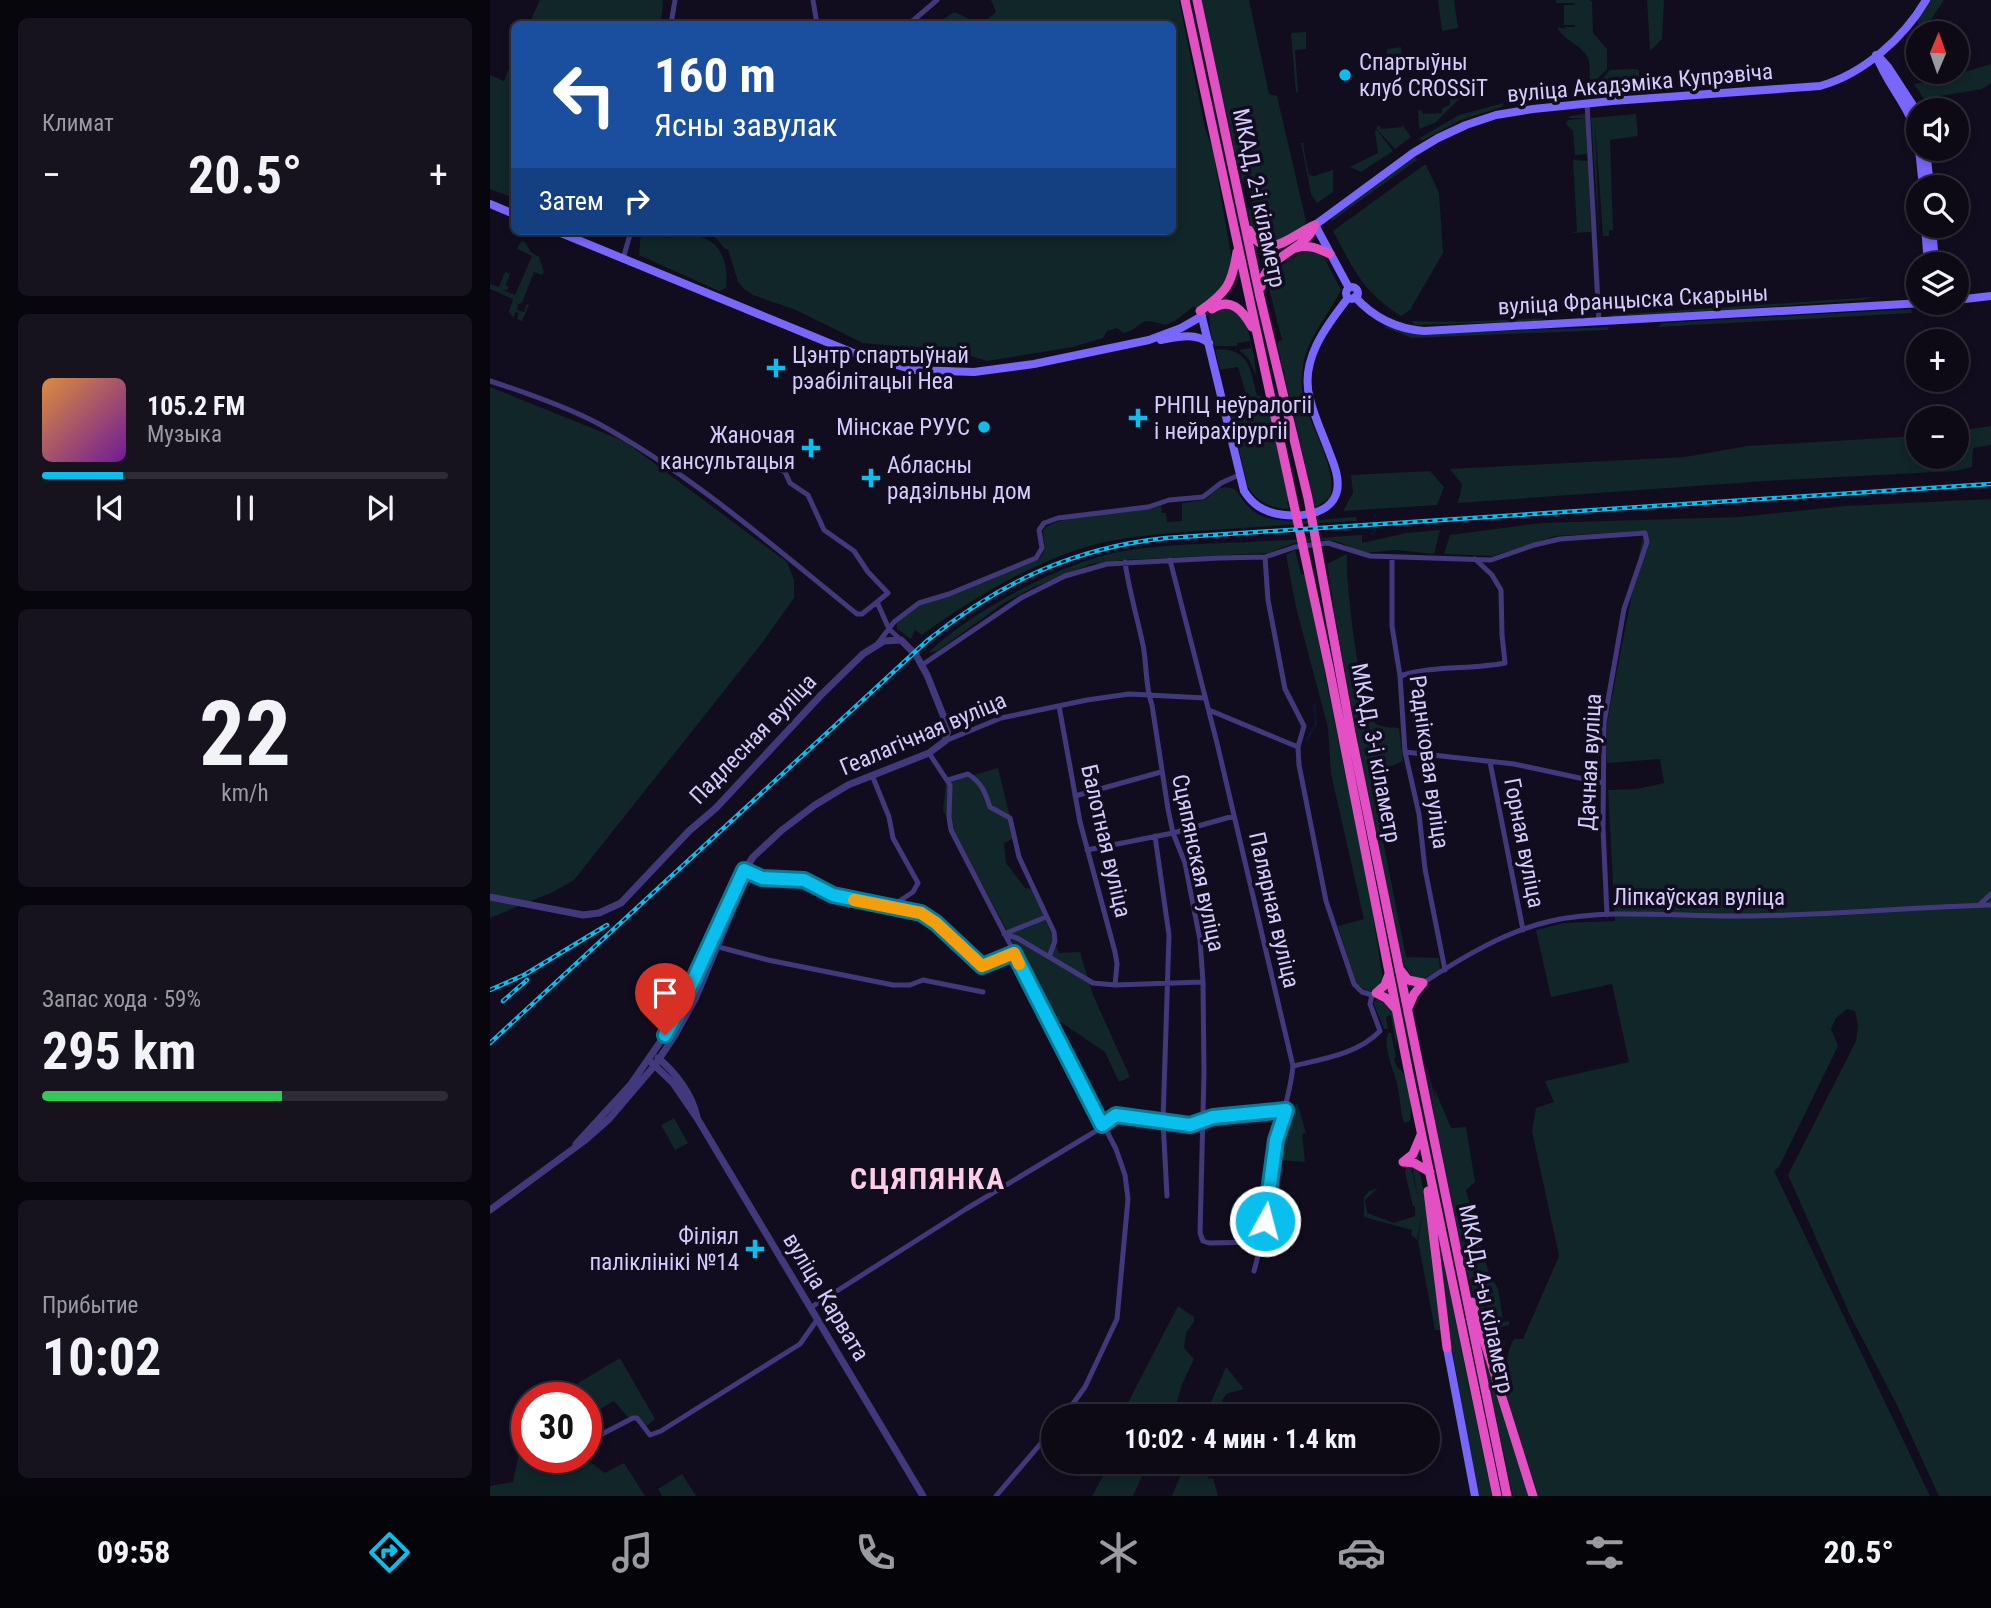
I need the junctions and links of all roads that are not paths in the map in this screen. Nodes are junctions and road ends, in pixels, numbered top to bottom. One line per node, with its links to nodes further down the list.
1 (675, 0): 7 (street)
2 (813, 0): 8 (street)
3 (937, 0): 9 (street)
4 (1184, 0): 20 (highway, МКАД, 2-і кіламетр)
5 (1197, 0): 16 (highway, МКАД, 2-і кіламетр)
6 (1926, 0): 10 (main road, вуліца Акадэміка Купрэвіча)
7 (672, 21)
8 (816, 21)
9 (912, 21)
10 (1877, 55): 11 (main road); 12 (main road, вуліца Акадэміка Купрэвіча); 13 (main road)
11 (1908, 98)
12 (1587, 103): 17 (main road, вуліца Акадэміка Купрэвіча); 30 (street)
13 (1906, 106)
14 (490, 204): 15 (main road)
15 (511, 213)
16 (1243, 215): 17 (highway); 25 (highway, МКАД, 2-і кіламетр)
17 (1315, 225): 21 (highway); 22 (main road)
18 (566, 235): 23 (main road)
19 (630, 235): 23 (street)
20 (1237, 247): 29 (highway); 31 (highway, МКАД, 2-і кіламетр)
21 (1291, 250): 22 (highway); 25 (highway)
22 (1330, 254): 26 (main road)
23 (623, 259): 32 (main road)
24 (1991, 296): 27 (main road)
25 (1260, 297): 35 (highway, МКАД, 2-і кіламетр)
26 (1352, 298): 30 (main road, вуліца Францыска Скарыны); 38 (main road)
27 (1969, 299)
28 (1906, 304): 30 (main road, вуліца Францыска Скарыны)
29 (1201, 313): 31 (highway); 32 (main road); 33 (main road)
30 (1599, 322)
31 (1256, 334): 36 (highway, МКАД, 2-і кіламетр)
32 (1135, 342): 33 (main road)
33 (1209, 343): 38 (main road)
34 (490, 381): 44 (street)
35 (1285, 404): 82 (highway, МКАД, 3-і кіламетр)
36 (1273, 406): 84 (highway, МКАД, 3-і кіламетр)
37 (771, 466): 44 (street)
38 (1239, 475): 45 (street)
39 (1265, 557): 40 (street); 42 (street); 55 (street)
40 (1392, 557): 41 (street); 49 (street, Радніковая вуліца)
41 (1475, 559): 49 (street); 62 (street, Дачная вуліца)
42 (1170, 560): 43 (street); 51 (street, Палярная вуліца)
43 (1125, 562): 48 (street); 50 (street, Сцяпянская вуліца)
44 (877, 602): 45 (street)
45 (889, 629): 46 (street); 47 (street)
46 (901, 640): 47 (street); 48 (street)
47 (878, 643): 70 (street, Падлесная вуліца)
48 (922, 665): 54 (street)
49 (1401, 676): 57 (street, Радніковая вуліца)
50 (1149, 696): 51 (street, Геалагічная вуліца); 52 (street, Геалагічная вуліца); 59 (street, Сцяпянская вуліца)
51 (1205, 698): 53 (street, Палярная вуліца)
52 (1059, 706): 54 (street, Геалагічная вуліца); 63 (street, Балотная вуліца)
53 (1209, 710): 55 (street); 64 (street, Палярная вуліца)
54 (945, 741): 56 (street, Геалагічная вуліца)
55 (1298, 747): 90 (street)
56 (929, 752): 60 (street, Геалагічная вуліца); 61 (street)
57 (1405, 752): 58 (street); 83 (street, Радніковая вуліца)
58 (1490, 762): 62 (street); 76 (street, Горная вуліца)
59 (1161, 772): 63 (street); 65 (street, Сцяпянская вуліца)
60 (872, 775): 68 (street, Геалагічная вуліца); 73 (street)
61 (948, 780): 75 (street); 77 (street)
62 (1603, 783): 74 (street, Дачная вуліца)
63 (1075, 796): 67 (street, Балотная вуліца)
64 (1234, 816): 65 (street); 94 (street, Палярная вуліца)
65 (1173, 833): 66 (street); 85 (street, Сцяпянская вуліца)
66 (1155, 836): 67 (street); 87 (street)
67 (1087, 850): 88 (street, Балотная вуліца)
68 (746, 871): 73 (street); 78 (street, Геалагічная вуліца); 79 (street, Геалагічная вуліца)
69 (1991, 894): 71 (street)
70 (490, 897)
71 (1979, 905): 72 (street, Ліпкаўская вуліца); 74 (street, Ліпкаўская вуліца)
72 (1991, 905)
73 (892, 906): 80 (street)
74 (1607, 915): 76 (street, Ліпкаўская вуліца)
75 (1046, 917): 77 (street); 81 (street)
76 (1523, 930): 83 (street, Ліпкаўская вуліца)
77 (1004, 934): 80 (street); 81 (street)
78 (709, 944): 79 (street); 93 (street, Геалагічная вуліца)
79 (717, 947): 89 (street); 93 (street, Геалагічная вуліца)
80 (1014, 953): 100 (street)
81 (1049, 957): 88 (street)
82 (1398, 966): 86 (highway); 92 (highway, МКАД, 3-і кіламетр)
83 (1444, 970): 86 (street, Ліпкаўская вуліца)
84 (1390, 973): 90 (highway); 91 (highway, МКАД, 3-і кіламетр)
85 (1203, 982): 87 (street); 99 (street, Сцяпянская вуліца)
86 (1423, 983): 92 (highway)
87 (1168, 984): 88 (street); 98 (street)
88 (1115, 985)
89 (983, 992)
90 (1374, 994): 91 (highway); 94 (street)
91 (1396, 1009): 97 (highway, МКАД, 3-і кіламетр)
92 (1407, 1010): 96 (highway, МКАД, 3-і кіламетр)
93 (654, 1059): 104 (street, Геалагічная вуліца); 108 (street, вуліца Карвата)
94 (1293, 1066): 95 (street, Палярная вуліца)
95 (1286, 1110): 99 (street); 105 (street, Палярная вуліца)
96 (1427, 1110): 106 (highway, МКАД, 4-ы кіламетр)
97 (1417, 1112): 101 (highway, МКАД, 4-ы кіламетр)
98 (1163, 1121): 99 (street); 100 (street); 103 (street)
99 (1203, 1121): 105 (street, Сцяпянская вуліца)
100 (1102, 1125): 108 (street); 111 (street)
101 (1421, 1134): 102 (highway, МКАД, 4-ы кіламетр); 102 (highway)
102 (1430, 1172): 110 (highway); 117 (highway, МКАД, 4-ы кіламетр)
103 (1167, 1196)
104 (490, 1210)
105 (1262, 1241): 107 (street, Палярная вуліца)
106 (1460, 1268): 118 (highway, МКАД, 4-ы кіламетр); 119 (highway)
107 (1254, 1271)
108 (810, 1308): 109 (street, вуліца Карвата)
109 (817, 1320): 112 (street); 114 (street, вуліца Карвата)
110 (1447, 1348): 116 (main road)
111 (1073, 1404)
112 (602, 1434)
113 (1041, 1443): 115 (street)
114 (923, 1496)
115 (996, 1496)
116 (1475, 1496)
117 (1497, 1496)
118 (1507, 1496)
119 (1533, 1496)

